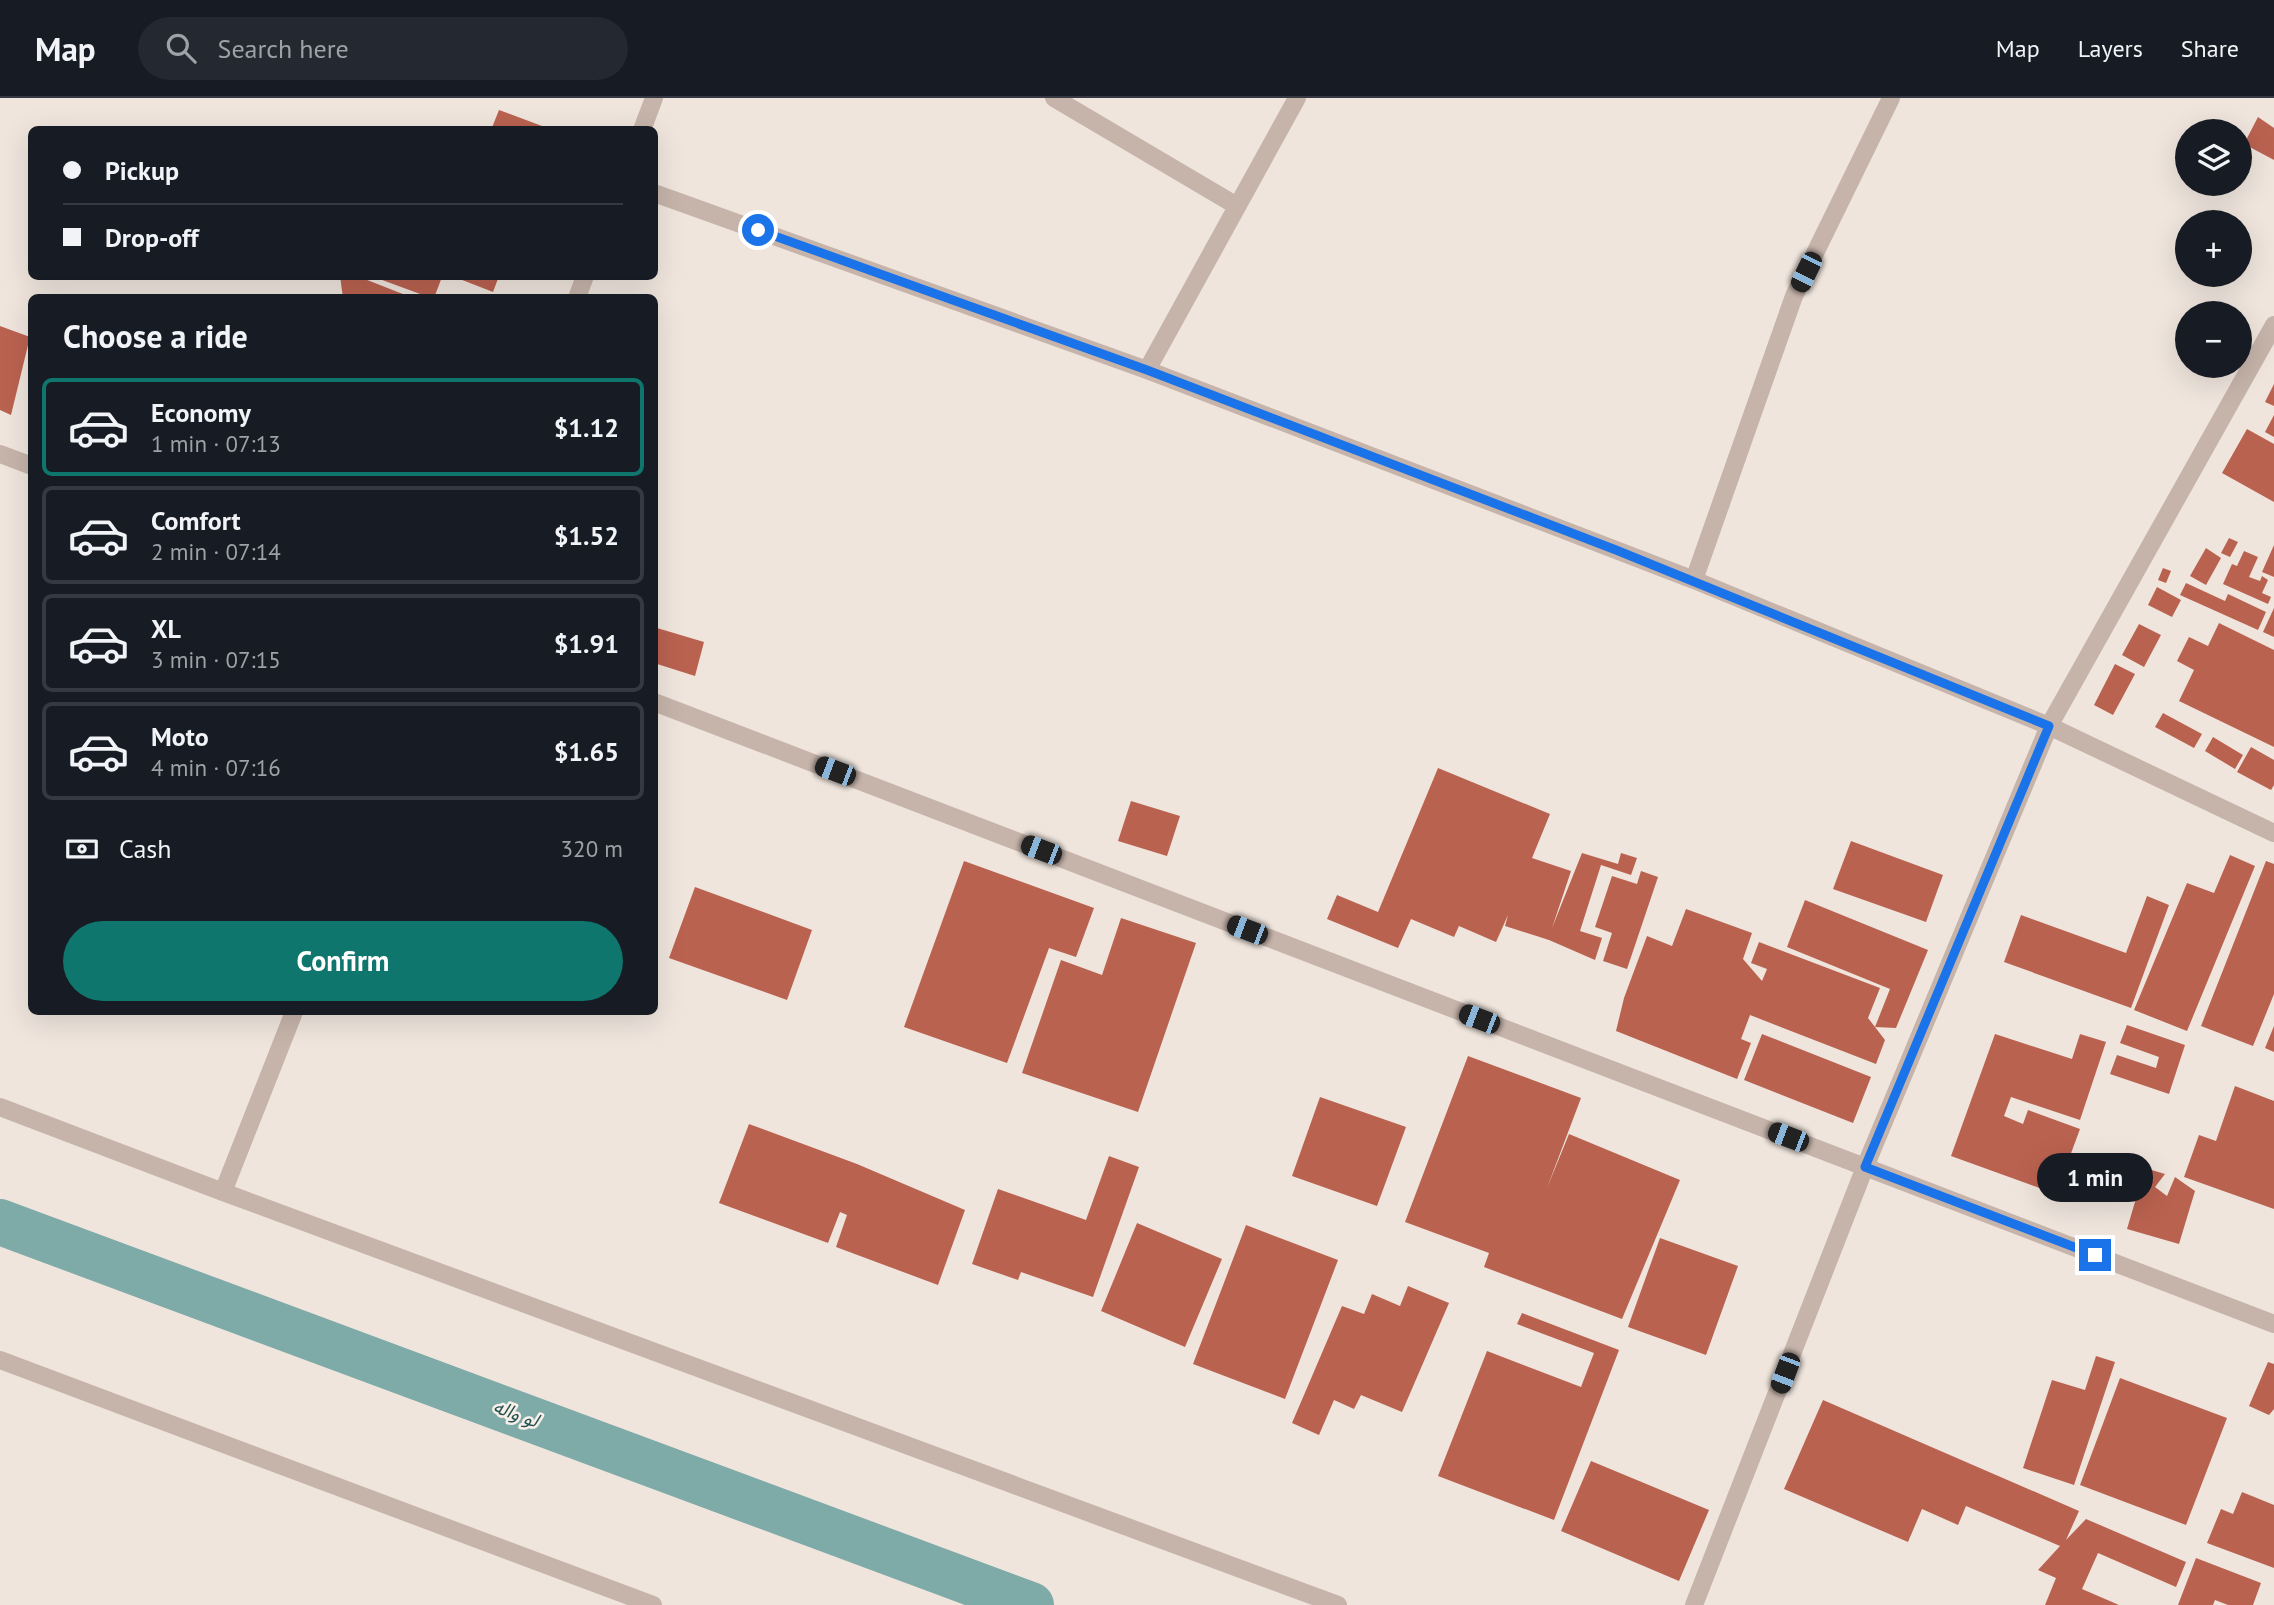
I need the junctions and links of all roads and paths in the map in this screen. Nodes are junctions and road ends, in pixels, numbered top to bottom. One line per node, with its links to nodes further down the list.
1 (654, 98): 5 (street)
2 (1054, 98): 7 (street)
3 (1297, 98): 7 (street)
4 (1891, 98): 12 (street)
5 (644, 126)
6 (658, 194): 9 (street)
7 (1237, 206): 9 (street)
8 (2274, 325): 14 (street)
9 (1147, 370): 12 (street)
10 (0, 454): 11 (street)
11 (28, 464)
12 (1694, 580): 14 (street)
13 (658, 704): 18 (street)
14 (2049, 726): 15 (street); 18 (street)
15 (2274, 833)
16 (293, 1015): 19 (street)
17 (0, 1107): 19 (street)
18 (1865, 1167): 20 (street); 24 (street)
19 (223, 1192): 23 (street)
20 (2274, 1324)
21 (0, 1360): 22 (street)
22 (653, 1605)
23 (1338, 1605)
24 (1694, 1605)

